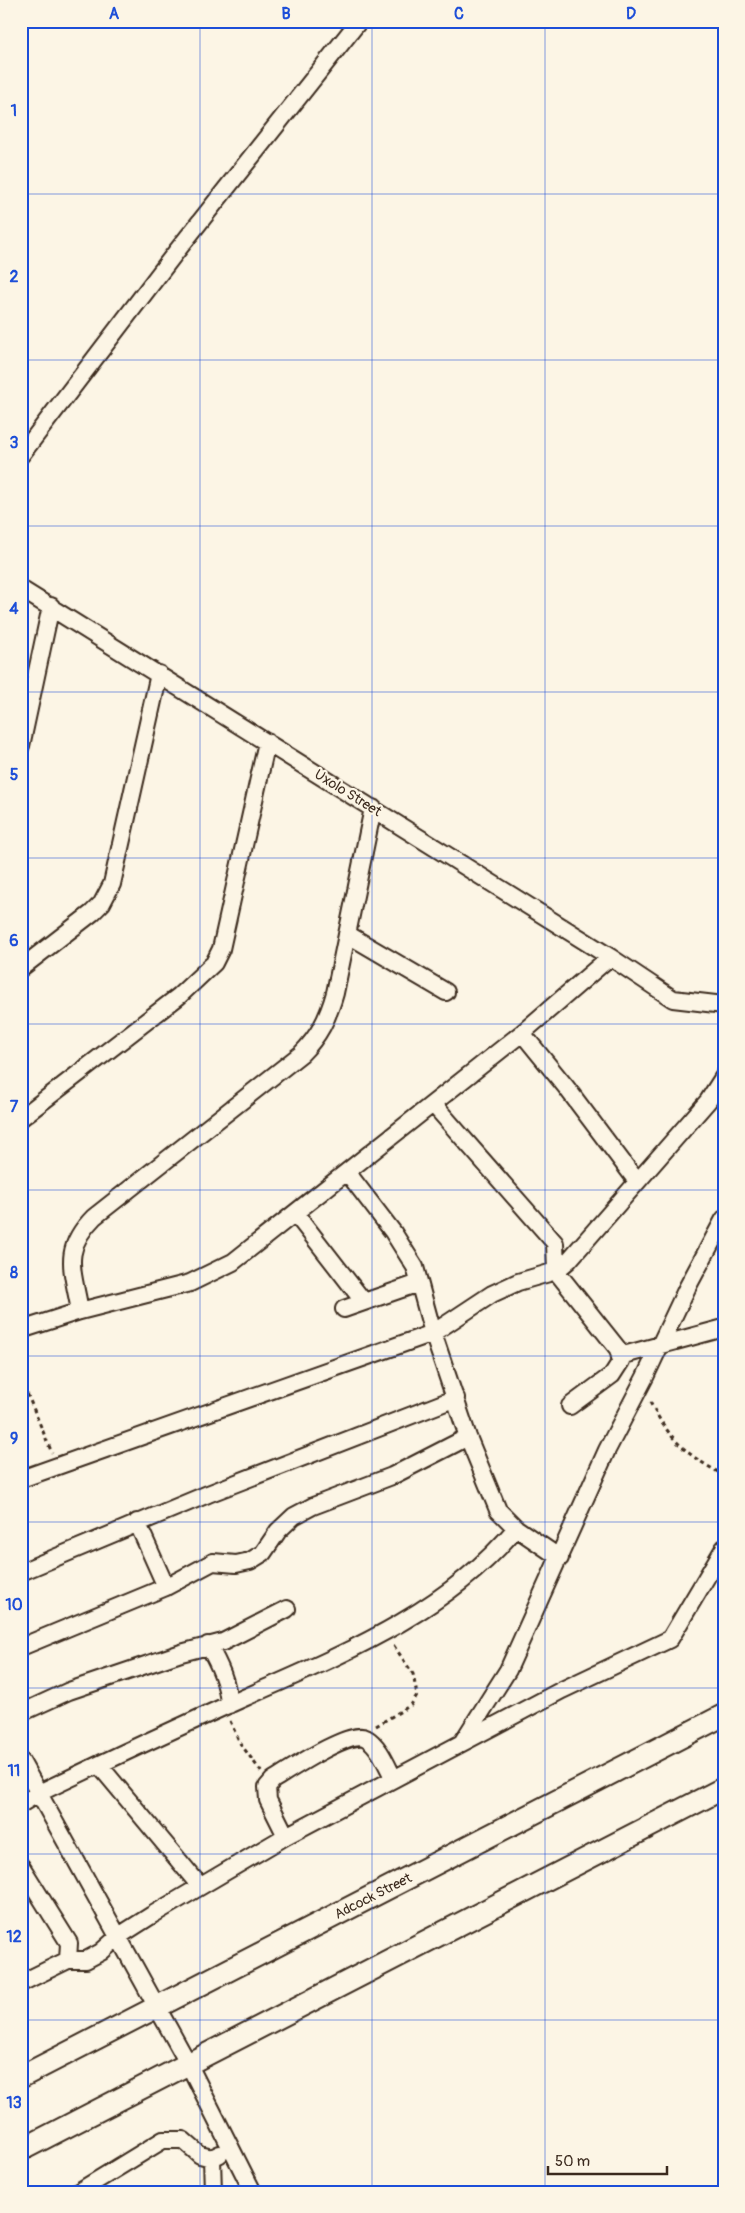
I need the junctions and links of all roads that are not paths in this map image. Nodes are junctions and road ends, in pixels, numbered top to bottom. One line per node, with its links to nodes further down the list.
1 (358, 21): 2 (street)
2 (21, 455)
3 (21, 589): 4 (street, Uxolo Street)
4 (51, 606): 5 (street, Uxolo Street); 7 (street)
5 (158, 674): 6 (street, Uxolo Street); 11 (street)
6 (267, 742): 8 (street, Uxolo Street); 17 (street)
7 (21, 746)
8 (372, 808): 9 (street); 10 (street, Uxolo Street)
9 (347, 934): 12 (street); 26 (street)
10 (610, 957): 13 (street, Uxolo Street); 14 (street)
11 (21, 968)
12 (446, 992)
13 (724, 1005)
14 (522, 1033): 16 (street); 19 (street)
15 (724, 1076): 19 (street)
16 (434, 1104): 18 (street); 22 (street)
17 (21, 1118)
18 (347, 1172): 20 (street); 23 (street)
19 (636, 1180): 22 (street)
20 (295, 1213): 24 (street); 26 (street)
21 (724, 1218): 30 (street)
22 (556, 1270): 29 (street); 31 (street)
23 (419, 1283): 24 (street); 29 (street)
24 (364, 1302): 25 (street)
25 (344, 1309)
26 (80, 1311): 28 (street)
27 (724, 1328): 30 (street)
28 (21, 1330)
29 (433, 1333): 32 (street); 35 (street)
30 (660, 1344): 31 (street); 39 (street)
31 (620, 1356): 33 (street)
32 (456, 1398): 34 (street); 36 (street)
33 (570, 1406)
34 (468, 1437): 37 (street); 41 (street)
35 (21, 1479)
36 (137, 1522): 40 (street); 41 (street)
37 (516, 1528): 39 (street); 45 (street)
38 (724, 1548): 48 (street)
39 (560, 1558): 48 (street)
40 (21, 1572)
41 (166, 1587): 44 (street)
42 (287, 1609): 43 (street)
43 (208, 1645): 45 (street); 46 (street)
44 (21, 1647)
45 (229, 1705): 50 (street)
46 (21, 1713)
47 (724, 1715): 61 (main road, Adcock Street)
48 (462, 1743): 51 (street)
49 (21, 1761): 53 (street)
50 (99, 1764): 53 (street); 57 (street)
51 (394, 1779): 55 (street); 55 (street)
52 (724, 1788): 62 (main road)
53 (39, 1793): 54 (street); 58 (street)
54 (21, 1804)
55 (286, 1836): 57 (street)
56 (21, 1866): 59 (street)
57 (200, 1886): 58 (street)
58 (119, 1936): 59 (street); 61 (street)
59 (68, 1960): 60 (street)
60 (21, 1982)
61 (158, 2007): 62 (street); 63 (main road, Adcock Street)
62 (189, 2065): 64 (street); 65 (main road)
63 (21, 2077)
64 (231, 2149): 66 (street); 69 (street)
65 (21, 2150)
66 (212, 2158): 67 (street); 68 (street)
67 (78, 2192)
68 (213, 2192)
69 (253, 2192)

